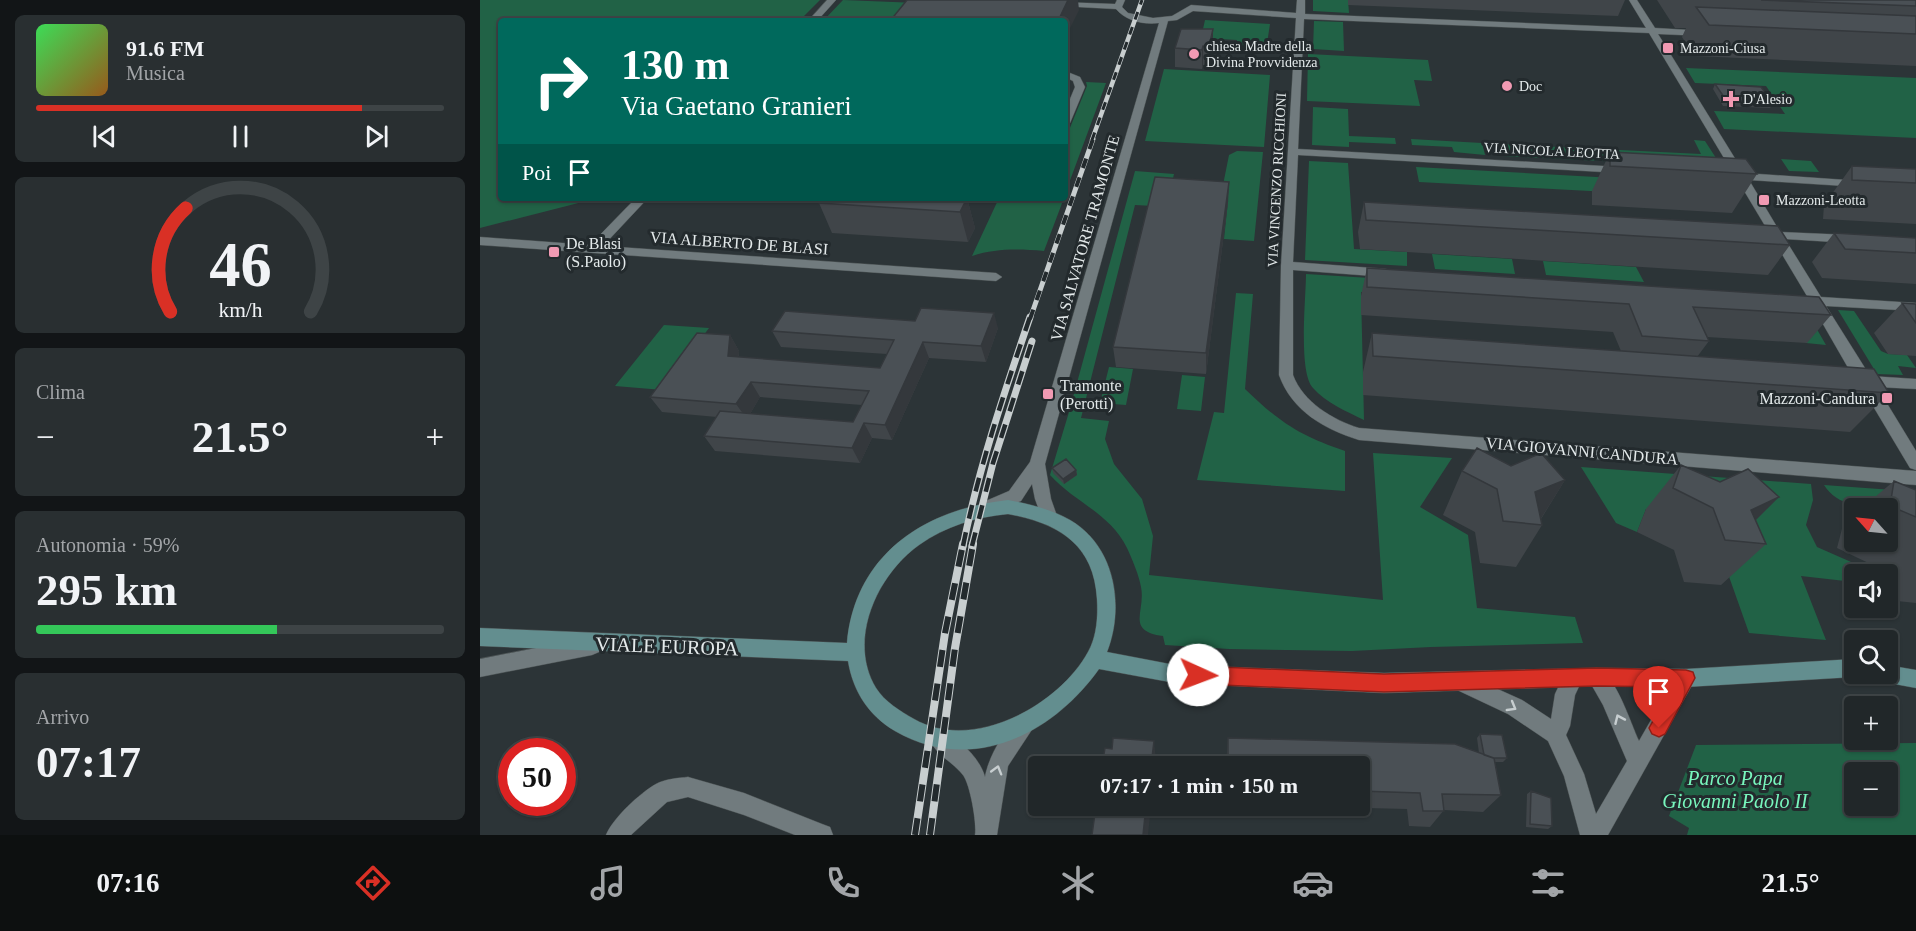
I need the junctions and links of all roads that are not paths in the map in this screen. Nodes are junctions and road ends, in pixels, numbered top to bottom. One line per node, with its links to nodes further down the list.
1 (832, 0): 8 (street)
2 (1301, 0): 7 (street, VIA VINCENZO RICCHIONI)
3 (1633, 0): 10 (street)
4 (1053, 4): 5 (street)
5 (1120, 4): 9 (street)
6 (1190, 4): 7 (street); 9 (street)
7 (1299, 16): 10 (street); 14 (street, VIA VINCENZO RICCHIONI)
8 (815, 18)
9 (1164, 20): 32 (street, VIA SALVATORE TRAMONTE)
10 (1650, 30): 11 (street); 16 (street)
11 (1715, 34)
12 (1068, 75): 13 (street)
13 (1068, 116)
14 (1294, 152): 15 (street, VIA NICOLA LEOTTA); 23 (street, VIA VINCENZO RICCHIONI)
15 (1631, 171)
16 (1733, 176): 17 (street); 19 (street)
17 (1869, 184)
18 (639, 201): 22 (street)
19 (1775, 235): 20 (street); 27 (street)
20 (1857, 240)
21 (480, 242): 22 (street, VIA ALBERTO DE BLASI)
22 (593, 249): 25 (street, VIA ALBERTO DE BLASI)
23 (1287, 266): 24 (street); 29 (street, VIA VINCENZO RICCHIONI)
24 (1402, 274)
25 (996, 277)
26 (1792, 299): 27 (street)
27 (1815, 301): 28 (street); 30 (street)
28 (1916, 308)
29 (1285, 363): 34 (street, VIA GIOVANNI CANDURA)
30 (1863, 381): 31 (street); 33 (street)
31 (1916, 384)
32 (1036, 464): 35 (street); 36 (street)
33 (1916, 464)
34 (1916, 478)
35 (985, 509): 36 (main road); 39 (main road)
36 (1049, 516): 40 (main road)
37 (480, 637): 38 (main road, VIALE EUROPA)
38 (602, 644): 39 (main road, VIALE EUROPA); 41 (street)
39 (853, 652): 51 (main road)
40 (1094, 659): 48 (main road); 49 (main road)
41 (480, 668)
42 (1844, 670): 46 (main road)
43 (1898, 676): 47 (main road)
44 (1597, 677): 45 (main road); 46 (main road); 52 (street, one-way to 44)
45 (1573, 678): 48 (main road); 50 (street)
46 (1686, 678): 52 (street)
47 (1916, 679)
48 (1459, 681): 50 (street, one-way to 50)
49 (1025, 725): 51 (main road); 53 (street, one-way to 49)
50 (1555, 734): 56 (street)
51 (940, 740): 53 (street)
52 (1638, 763): 57 (street)
53 (986, 829)
54 (617, 835): 55 (street)
55 (822, 835)
56 (1591, 835)
57 (1596, 835)

